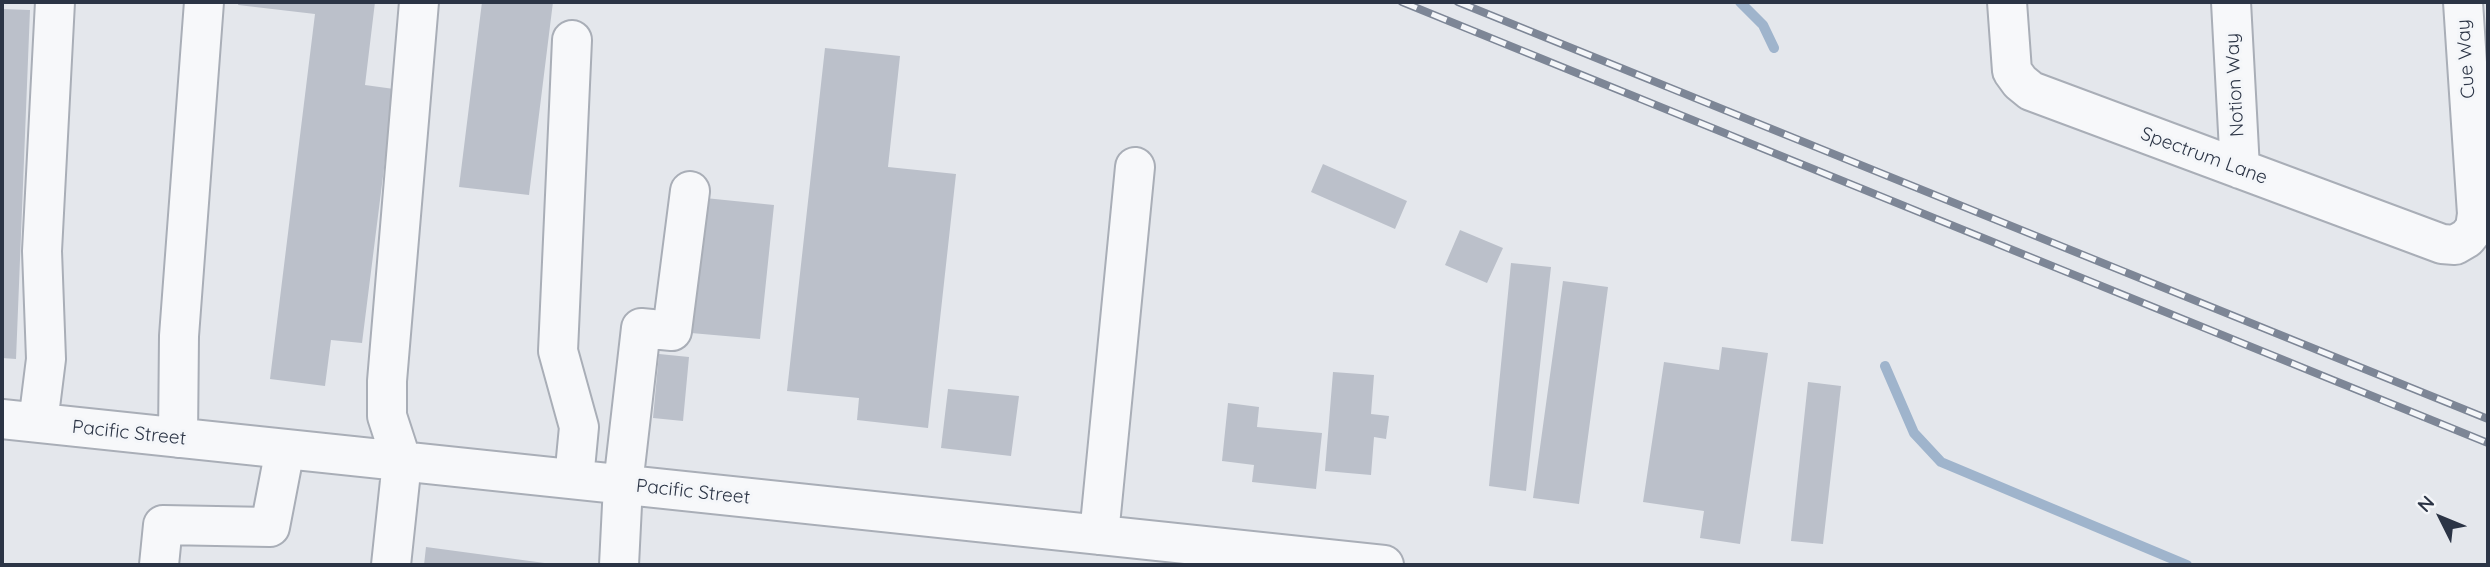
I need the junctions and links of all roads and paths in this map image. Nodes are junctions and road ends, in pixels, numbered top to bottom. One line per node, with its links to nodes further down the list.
1 (55, 2): 12 (street)
2 (204, 2): 13 (street)
3 (419, 2): 15 (street)
4 (2007, 2): 9 (street, Spectrum Lane)
5 (2231, 2): 9 (street, Notion Way)
6 (2463, 2): 11 (street, Cue Way)
7 (572, 40): 16 (street)
8 (1135, 167): 18 (street)
9 (2240, 169): 11 (street, Spectrum Lane)
10 (690, 191): 17 (street)
11 (2467, 239)
12 (20, 421): 13 (street, Pacific Street)
13 (178, 438): 14 (street, Pacific Street)
14 (285, 449): 15 (street, Pacific Street); 19 (street)
15 (402, 461): 16 (street, Pacific Street); 20 (street)
16 (574, 479): 17 (street, Pacific Street)
17 (623, 485): 18 (street, Pacific Street); 21 (street)
18 (1102, 545): 22 (street, Pacific Street)
19 (159, 565)
20 (391, 565)
21 (620, 565)
22 (1374, 565)

